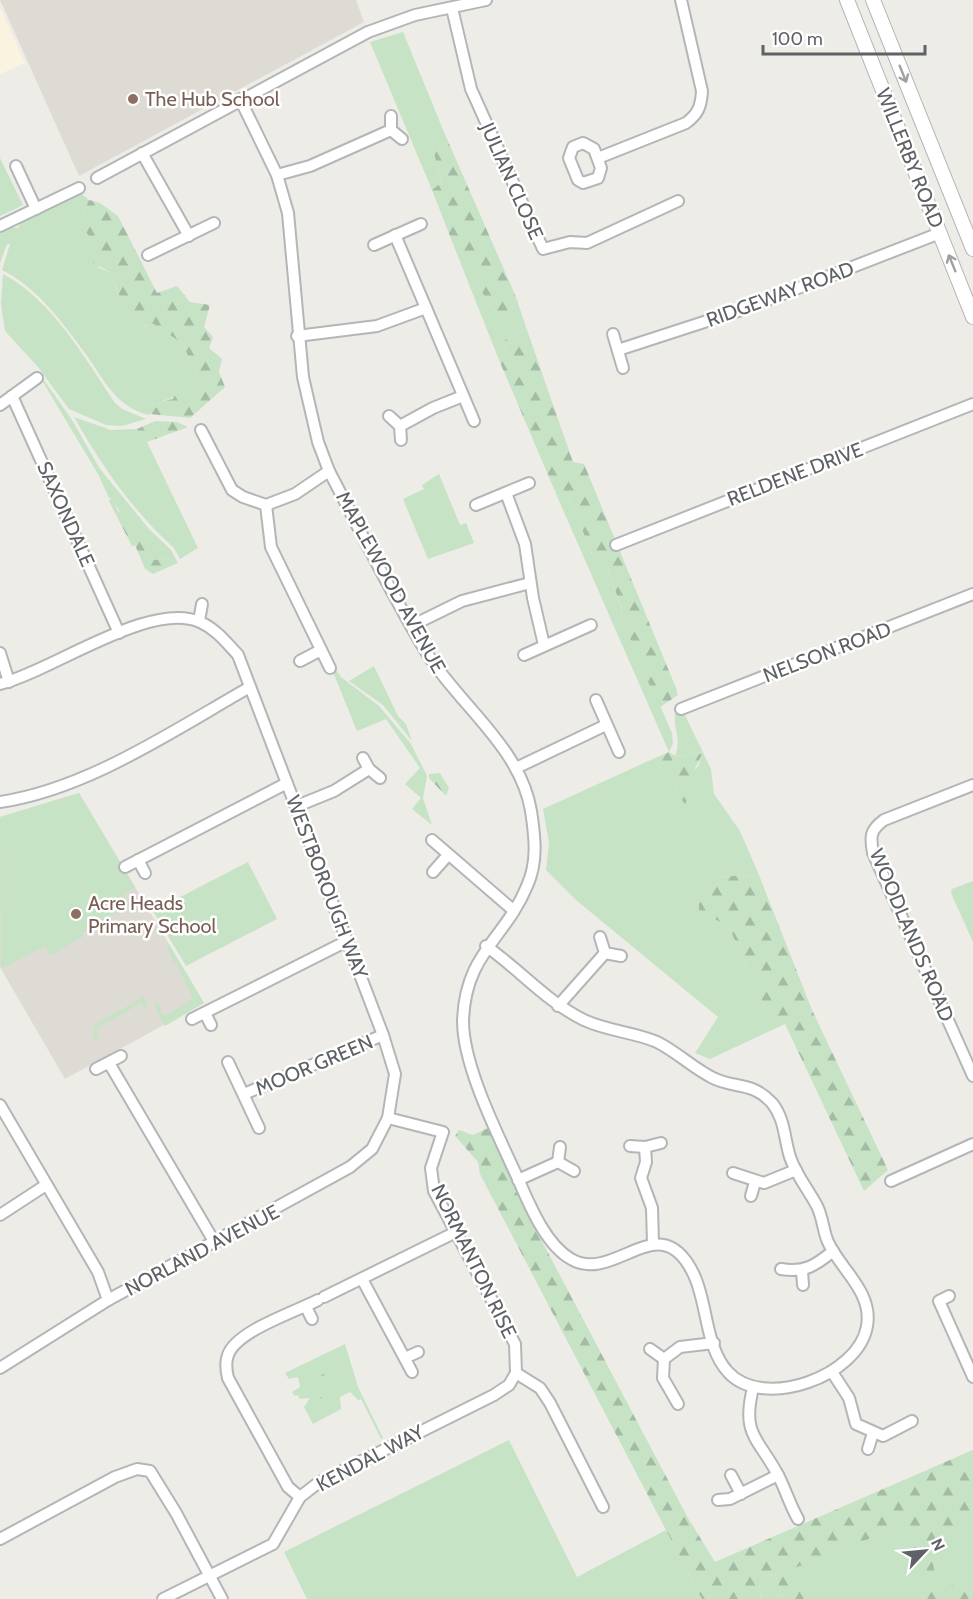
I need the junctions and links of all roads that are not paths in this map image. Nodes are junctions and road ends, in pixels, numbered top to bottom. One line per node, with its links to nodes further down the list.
1 (486, 0): 5 (street)
2 (681, 0): 11 (street)
3 (847, 0): 21 (street, WILLERBY ROAD)
4 (873, 0): 25 (street, WILLERBY ROAD, one-way to 25)
5 (452, 8): 6 (street); 16 (street, JULIAN CLOSE)
6 (240, 99): 10 (street); 13 (street, MAPLEWOOD AVENUE)
7 (391, 116): 8 (street)
8 (391, 130): 9 (street); 13 (street)
9 (402, 139)
10 (142, 153): 14 (street); 22 (street)
11 (598, 158)
12 (16, 166): 17 (street)
13 (277, 175): 30 (street, MAPLEWOOD AVENUE)
14 (97, 178)
15 (79, 188): 17 (street)
16 (678, 201)
17 (36, 209): 20 (street)
18 (214, 223): 22 (street)
19 (421, 224): 23 (street)
20 (0, 226)
21 (940, 233): 28 (street, WILLERBY ROAD, one-way to 21); 31 (street, RIDGEWAY ROAD)
22 (189, 236): 26 (street)
23 (395, 236): 24 (street); 27 (street)
24 (374, 244)
25 (973, 249)
26 (148, 255)
27 (426, 308): 30 (street); 35 (street)
28 (973, 317)
29 (613, 334): 31 (street)
30 (297, 336): 43 (street, MAPLEWOOD AVENUE)
31 (618, 350): 32 (street)
32 (623, 368)
33 (37, 378): 34 (street)
34 (12, 396): 37 (street); 55 (street, SAXONDALE)
35 (463, 396): 39 (street); 40 (street)
36 (973, 404): 48 (street, RELDENE DRIVE)
37 (0, 405)
38 (389, 416): 40 (street)
39 (474, 421)
40 (400, 426): 42 (street)
41 (201, 430): 46 (street)
42 (401, 440)
43 (329, 471): 46 (street); 54 (street, MAPLEWOOD AVENUE)
44 (528, 483): 45 (street)
45 (506, 493): 47 (street); 49 (street)
46 (266, 505): 57 (street)
47 (476, 505)
48 (616, 545)
49 (530, 583): 54 (street); 56 (street)
50 (973, 594): 65 (street, NELSON ROAD)
51 (202, 604): 52 (street)
52 (199, 621): 55 (street); 63 (street, WESTBOROUGH WAY)
53 (591, 625): 56 (street)
54 (411, 626): 69 (street, MAPLEWOOD AVENUE)
55 (119, 633): 62 (street)
56 (544, 645): 59 (street)
57 (321, 650): 60 (street); 61 (street)
58 (0, 652): 62 (street)
59 (524, 655)
60 (300, 661)
61 (330, 668)
62 (5, 683)
63 (250, 687): 72 (street, WESTBOROUGH WAY); 74 (street)
64 (596, 700): 66 (street)
65 (681, 709)
66 (606, 725): 67 (street); 69 (street)
67 (619, 752)
68 (363, 758): 70 (street)
69 (516, 768): 82 (street, MAPLEWOOD AVENUE)
70 (369, 769): 71 (street); 75 (street)
71 (380, 778)
72 (287, 783): 75 (street, WESTBOROUGH WAY); 78 (street)
73 (973, 785): 97 (street, WOODLANDS ROAD)
74 (0, 802)
75 (297, 806): 84 (street, WESTBOROUGH WAY)
76 (432, 840): 77 (street)
77 (448, 855): 80 (street); 82 (street)
78 (138, 860): 79 (street); 81 (street)
79 (125, 867)
80 (433, 872)
81 (145, 873)
82 (513, 910): 85 (street, MAPLEWOOD AVENUE)
83 (600, 937): 86 (street)
84 (347, 941): 89 (street); 92 (street, WESTBOROUGH WAY)
85 (486, 946): 88 (street); 111 (street, MAPLEWOOD AVENUE)
86 (605, 953): 87 (street); 88 (street)
87 (621, 956)
88 (558, 1006): 108 (street)
89 (205, 1013): 90 (street); 91 (street)
90 (192, 1019)
91 (211, 1025)
92 (383, 1035): 98 (street, MOOR GREEN); 100 (street, WESTBOROUGH WAY)
93 (121, 1056): 95 (street)
94 (228, 1062): 98 (street, MOOR GREEN)
95 (109, 1063): 96 (street); 118 (street)
96 (96, 1070)
97 (973, 1076)
98 (244, 1094): 101 (street, MOOR GREEN)
99 (0, 1105): 114 (street)
100 (388, 1118): 117 (street, NORMANTON RISE); 118 (street, NORLAND AVENUE)
101 (260, 1128)
102 (661, 1143): 106 (street)
103 (973, 1144): 112 (street)
104 (630, 1146): 106 (street)
105 (560, 1147): 107 (street)
106 (645, 1147): 119 (street)
107 (558, 1162): 109 (street); 111 (street)
108 (796, 1170): 113 (street); 120 (street)
109 (574, 1171)
110 (733, 1173): 113 (street)
111 (518, 1180): 119 (street, MAPLEWOOD AVENUE)
112 (891, 1180)
113 (755, 1182): 115 (street)
114 (46, 1185): 116 (street); 126 (street)
115 (751, 1196)
116 (0, 1215)
117 (456, 1232): 123 (street); 137 (street, NORMANTON RISE)
118 (215, 1243): 126 (street, NORLAND AVENUE)
119 (653, 1244): 129 (street)
120 (833, 1251): 122 (street); 136 (street)
121 (781, 1269): 122 (street)
122 (802, 1271): 124 (street)
123 (362, 1279): 127 (street); 132 (street)
124 (803, 1285)
125 (949, 1296): 138 (street)
126 (108, 1300): 134 (street, NORLAND AVENUE)
127 (306, 1307): 128 (street); 147 (street)
128 (312, 1319)
129 (714, 1343): 133 (street); 139 (street)
130 (650, 1349): 133 (street)
131 (418, 1352): 132 (street)
132 (405, 1358): 135 (street)
133 (664, 1359): 140 (street)
134 (0, 1368)
135 (412, 1372)
136 (832, 1372): 139 (street); 142 (street)
137 (516, 1373): 147 (street, KENDAL WAY); 149 (street)
138 (973, 1377)
139 (753, 1388): 145 (street)
140 (678, 1404)
141 (912, 1421): 142 (street)
142 (873, 1433): 143 (street)
143 (868, 1449)
144 (731, 1475): 146 (street)
145 (778, 1475): 146 (street); 150 (street)
146 (741, 1494): 148 (street)
147 (300, 1497): 152 (street, KENDAL WAY)
148 (718, 1500)
149 (603, 1507)
150 (798, 1519)
151 (0, 1539): 152 (street)
152 (210, 1577): 153 (street, KENDAL WAY); 154 (street)
153 (163, 1599)
154 (222, 1599)

